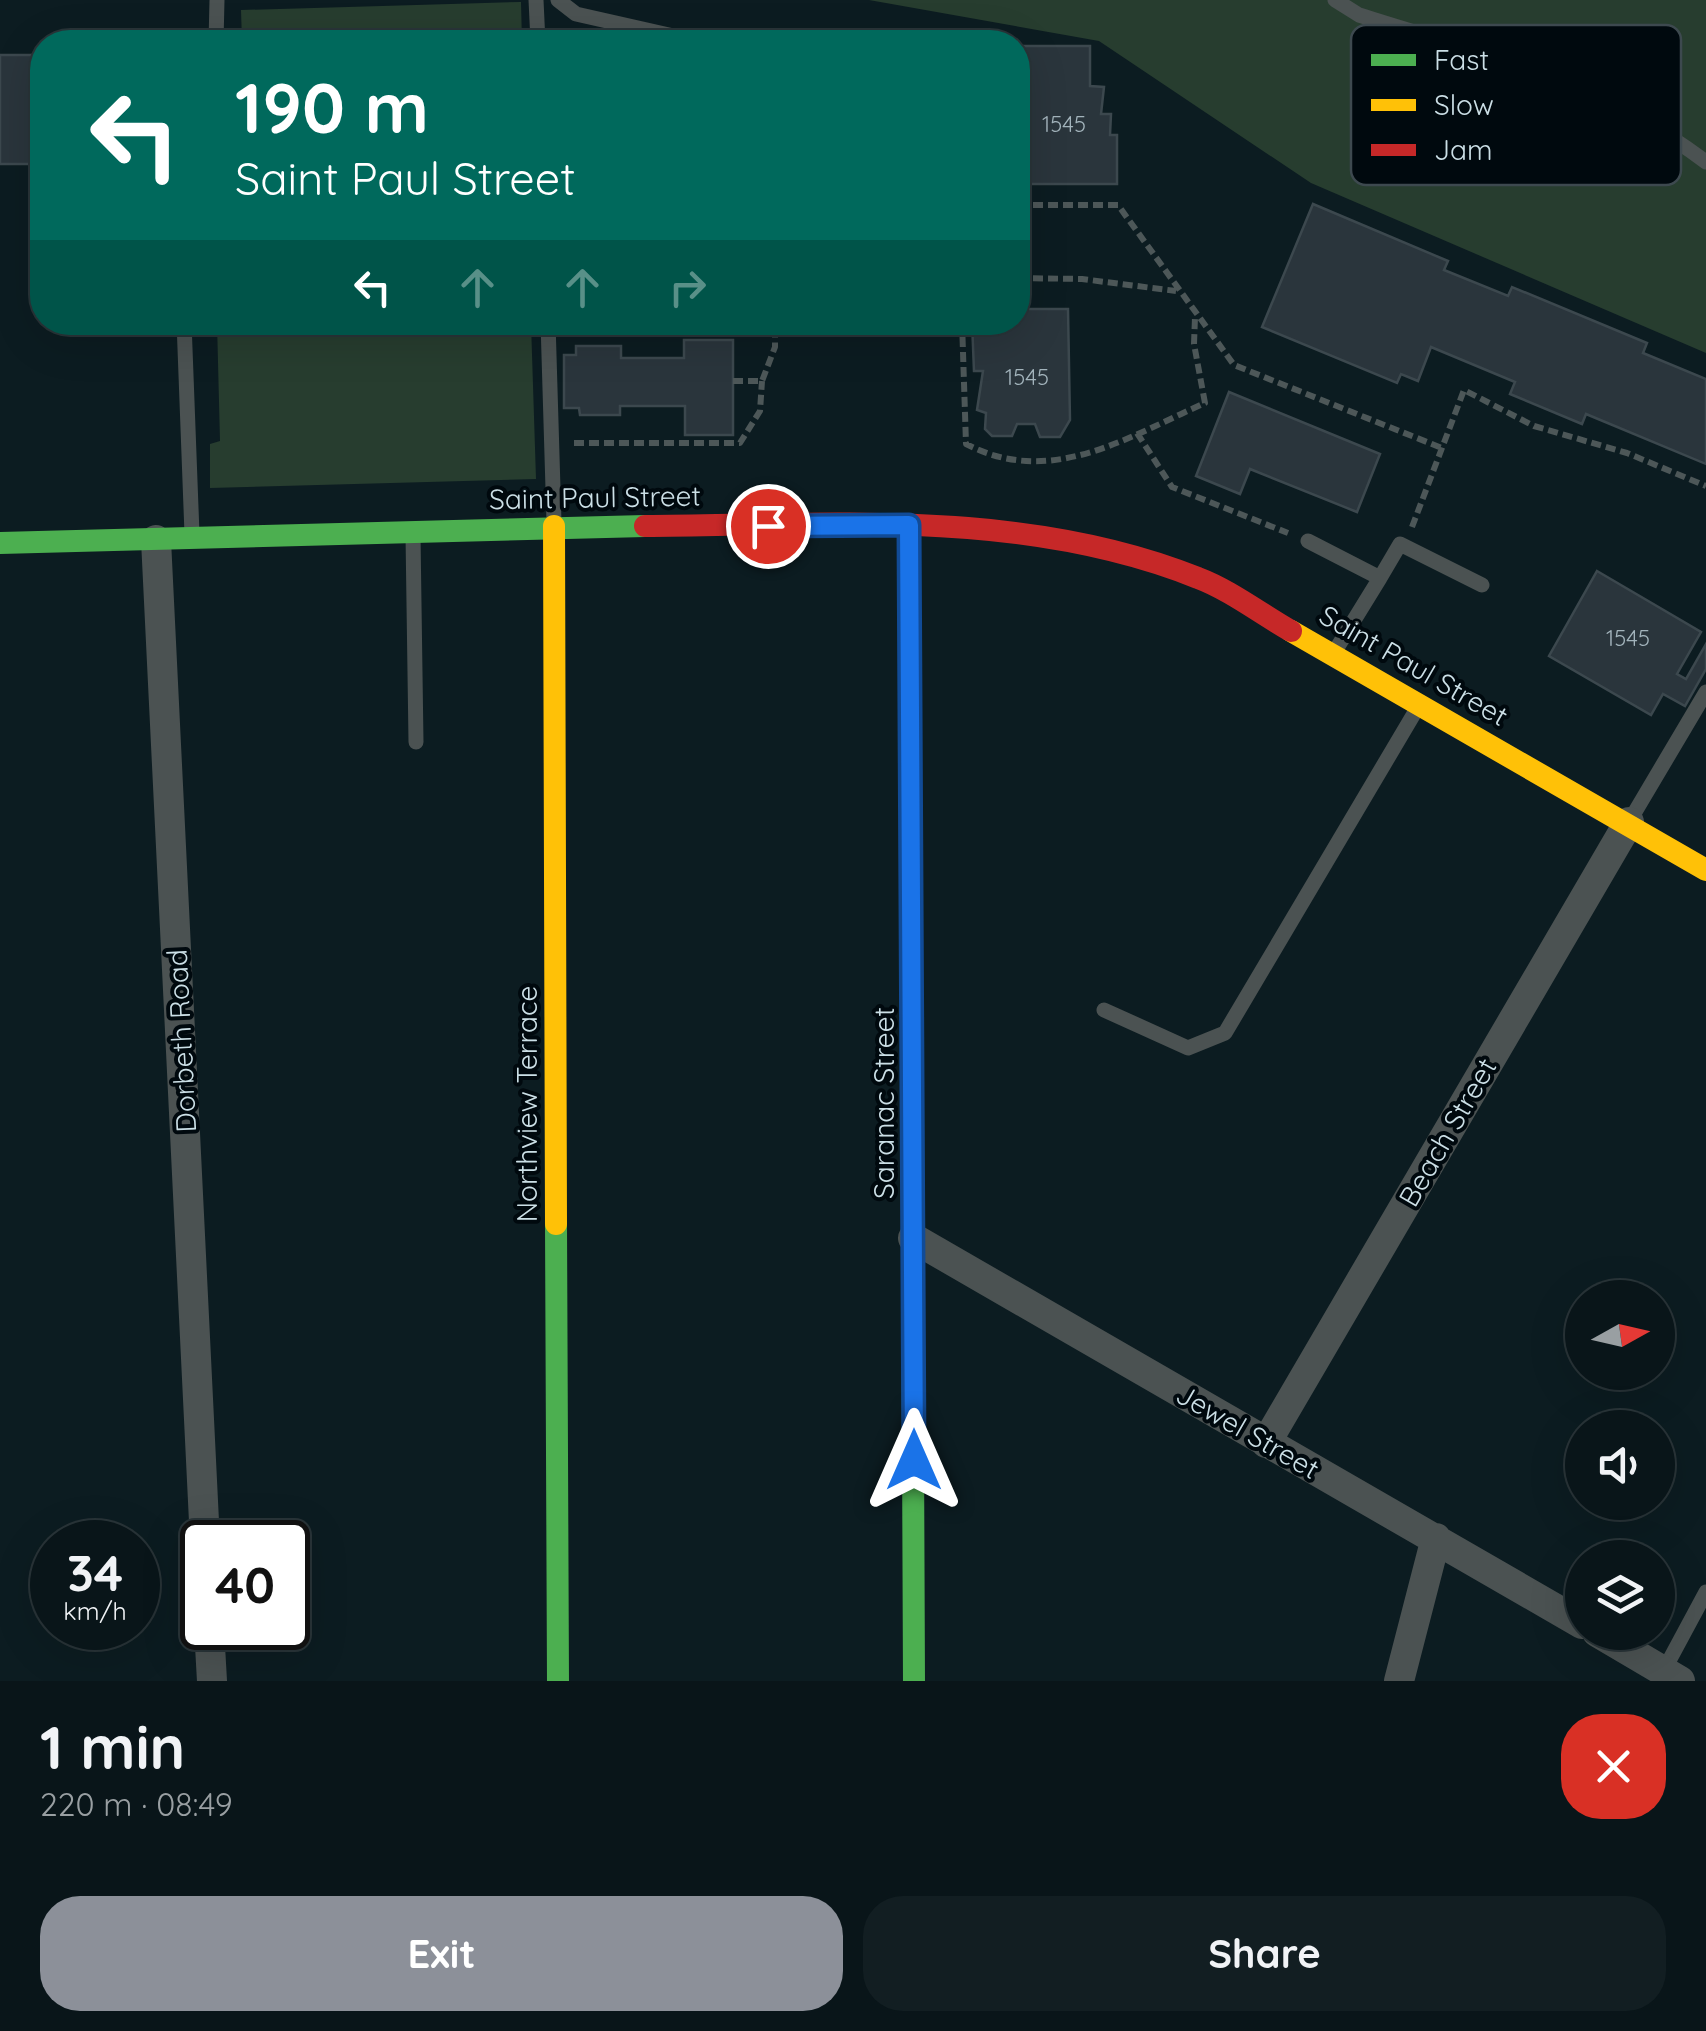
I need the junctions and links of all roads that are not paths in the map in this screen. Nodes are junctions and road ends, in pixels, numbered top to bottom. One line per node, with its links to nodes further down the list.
1 (217, 0): 6 (lane)
2 (536, 0): 7 (lane)
3 (558, 0): 8 (lane)
4 (1336, 0): 5 (lane)
5 (1394, 25)
6 (216, 30)
7 (537, 30)
8 (647, 30)
9 (1681, 146): 10 (lane)
10 (1706, 162)
11 (184, 335): 16 (lane)
12 (548, 335): 14 (lane)
13 (909, 525): 14 (street, Saint Paul Street); 22 (street, Saint Paul Street); 29 (street, Saranac Street)
14 (554, 526): 15 (street, Saint Paul Street); 39 (street, Northview Terrace)
15 (412, 531): 16 (street, Saint Paul Street); 25 (lane)
16 (192, 538): 17 (street, Saint Paul Street)
17 (156, 540): 19 (street, Saint Paul Street); 31 (street, Dorbeth Road)
18 (1308, 540): 20 (lane)
19 (0, 543)
20 (1380, 578): 21 (lane); 22 (lane)
21 (1482, 585)
22 (1334, 654): 24 (street, Saint Paul Street)
23 (1706, 692): 26 (lane)
24 (1420, 704): 26 (street, Saint Paul Street); 28 (lane)
25 (416, 742)
26 (1628, 822): 27 (street, Saint Paul Street); 30 (street, Beach Street)
27 (1706, 870)
28 (1104, 1010)
29 (913, 1238): 30 (street, Jewel Street); 40 (street, Saranac Street)
30 (1266, 1442): 32 (street, Jewel Street)
31 (204, 1520)
32 (1436, 1538): 34 (street, Jewel Street); 41 (street)
33 (1706, 1592): 37 (lane)
34 (1565, 1614)
35 (210, 1650): 38 (street)
36 (1628, 1650): 37 (street)
37 (1672, 1676)
38 (212, 1681)
39 (558, 1681)
40 (914, 1681)
41 (1399, 1681)

